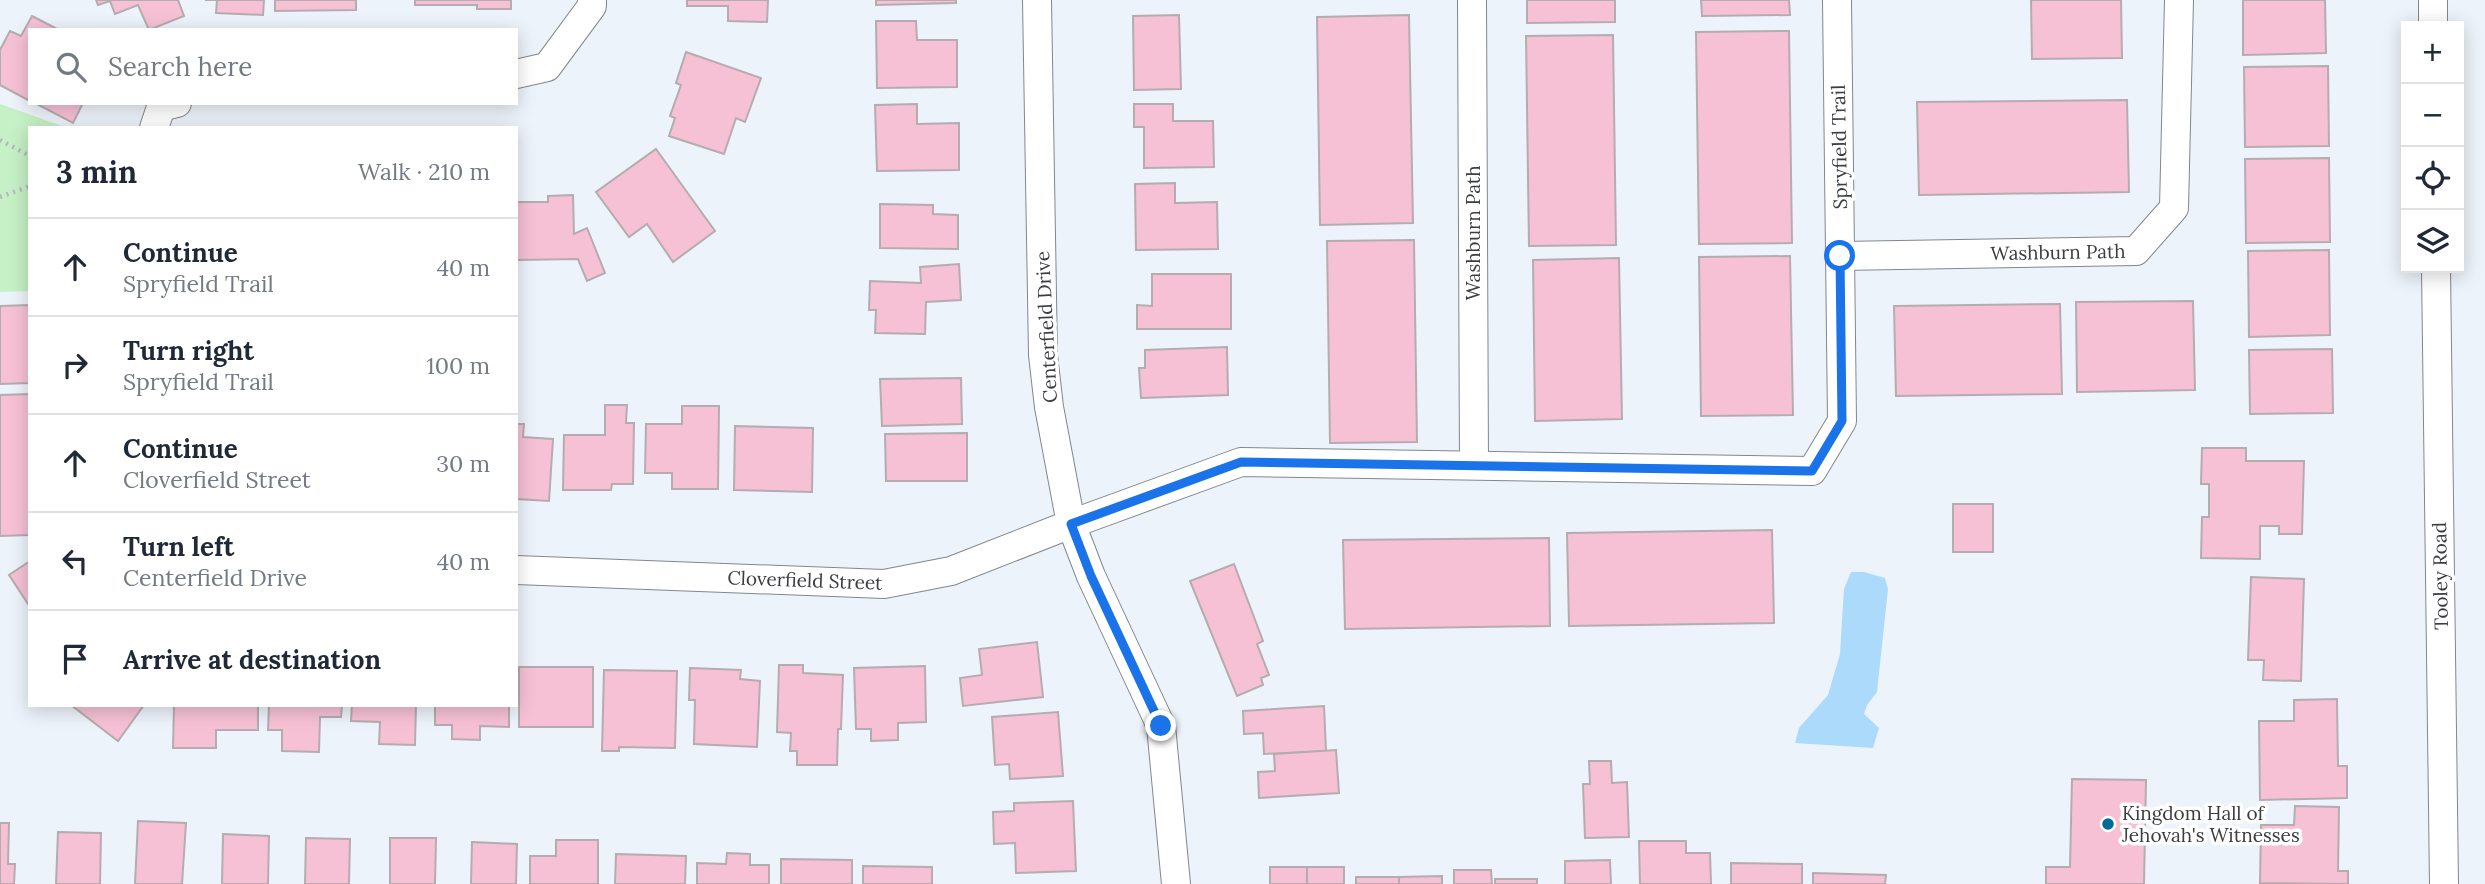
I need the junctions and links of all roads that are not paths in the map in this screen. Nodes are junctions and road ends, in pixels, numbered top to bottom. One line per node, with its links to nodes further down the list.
1 (592, 0): 8 (street)
2 (1037, 0): 15 (street, Centerfield Drive)
3 (1472, 0): 14 (street, Washburn Path)
4 (1837, 0): 11 (street, Spryfield Trail)
5 (2179, 0): 11 (street, Washburn Path)
6 (2433, 0): 7 (street)
7 (2433, 21)
8 (518, 74)
9 (170, 105): 10 (street)
10 (155, 126)
11 (1840, 256): 14 (street, Spryfield Trail)
12 (2436, 273): 18 (street, Tooley Road)
13 (1241, 462): 14 (street, Spryfield Trail); 15 (street, Cloverfield Street)
14 (1474, 465)
15 (1071, 524): 16 (street, Cloverfield Street); 17 (street, Centerfield Drive)
16 (518, 570)
17 (1176, 884)
18 (2444, 884)

